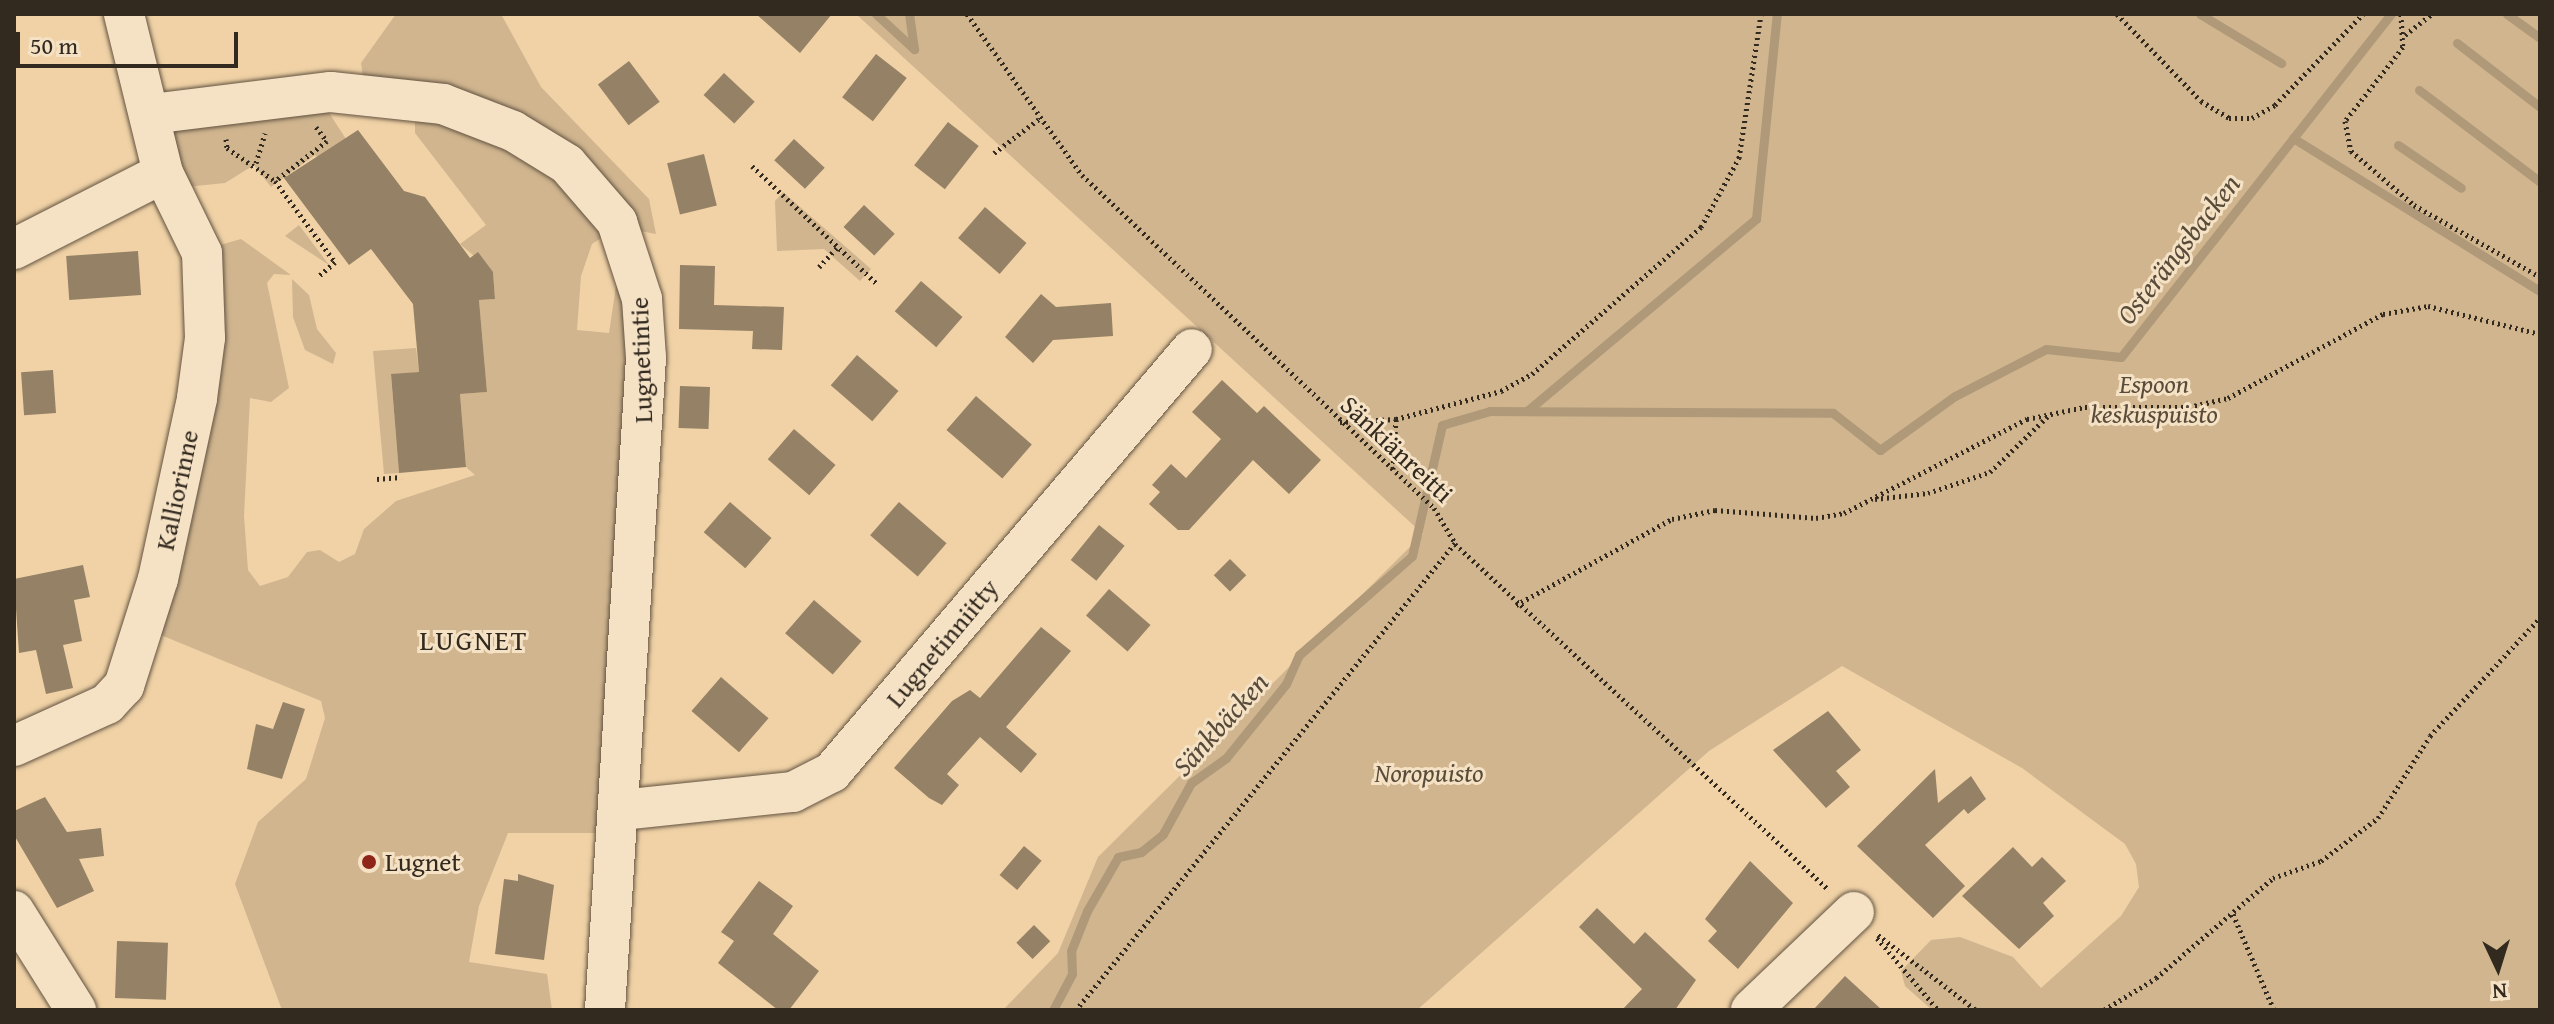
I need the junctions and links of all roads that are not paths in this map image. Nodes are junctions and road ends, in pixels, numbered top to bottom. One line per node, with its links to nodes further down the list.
1 (124, 14): 2 (street, Kalliorinne)
2 (151, 114): 3 (street, Kalliorinne); 7 (street, Lugnetintie)
3 (163, 173): 4 (street); 6 (street, Kalliorinne)
4 (14, 249)
5 (1192, 349): 7 (street, Lugnetinniitty)
6 (14, 746)
7 (621, 810): 11 (street, Lugnetintie)
8 (14, 911): 10 (street)
9 (1854, 912): 12 (street)
10 (76, 1010)
11 (605, 1010)
12 (1751, 1010)

